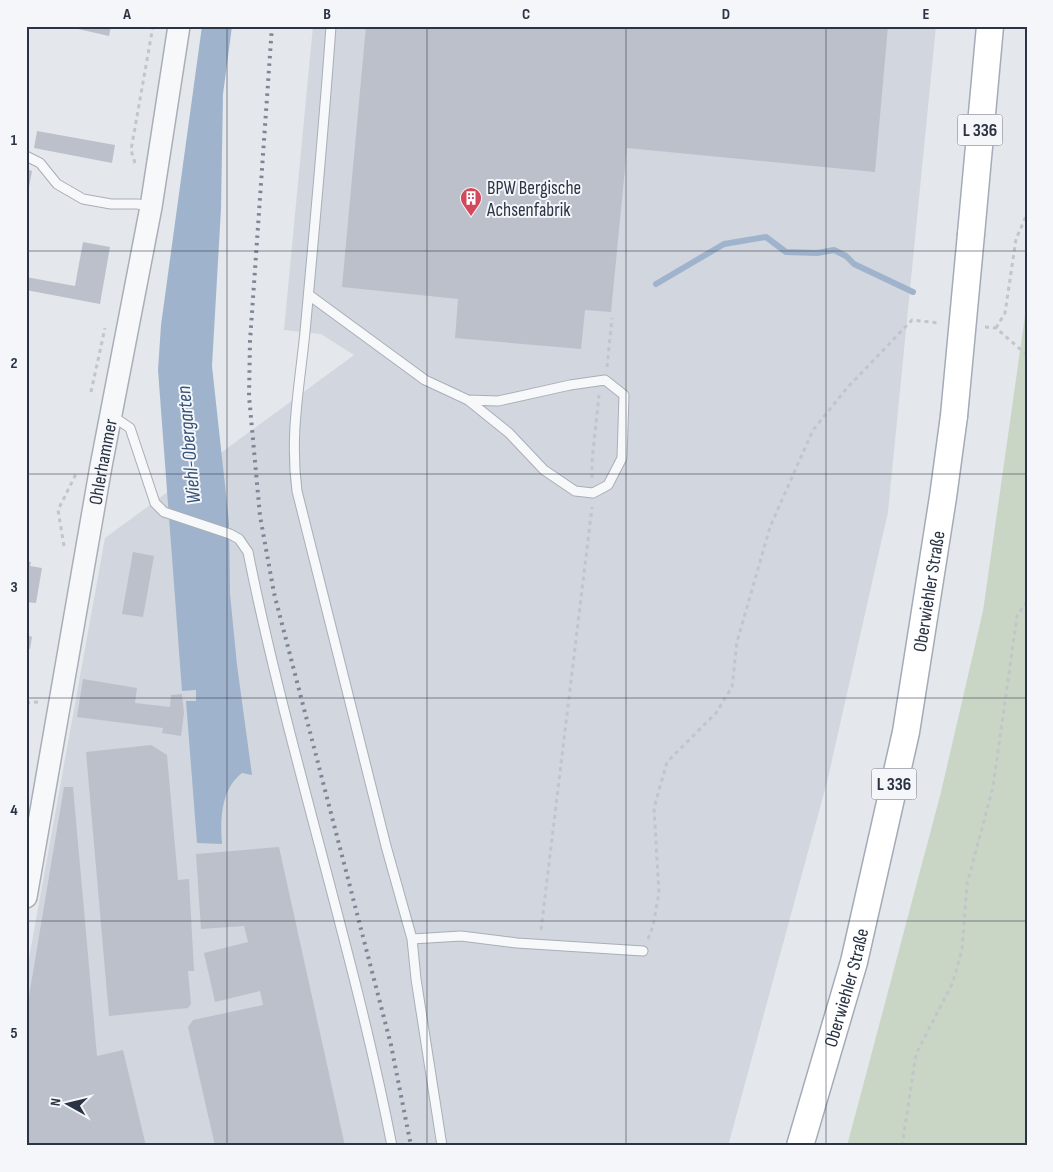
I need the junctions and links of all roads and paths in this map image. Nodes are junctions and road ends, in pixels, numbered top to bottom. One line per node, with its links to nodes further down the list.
1 (179, 26): 5 (street, Ohlerhammer)
2 (331, 26): 7 (lane)
3 (990, 26): 24 (main road, Oberwiehler Straße / L 336, bridge)
4 (26, 156): 5 (lane)
5 (151, 207): 15 (street, Ohlerhammer)
6 (1027, 214): 11 (path)
7 (309, 294): 14 (lane); 19 (lane)
8 (612, 318): 13 (path)
9 (947, 324): 21 (path)
10 (976, 326): 11 (path)
11 (996, 328): 12 (path)
12 (1027, 355)
13 (605, 380): 14 (lane); 16 (path); 16 (lane)
14 (468, 400): 16 (lane)
15 (111, 415): 18 (street, Ohlerhammer); 22 (lane)
16 (593, 493): 20 (path)
17 (1027, 601): 25 (path)
18 (26, 897)
19 (412, 939): 20 (lane); 23 (lane)
20 (539, 945): 21 (lane)
21 (643, 951)
22 (392, 1146)
23 (442, 1146)
24 (800, 1146)
25 (902, 1146)

